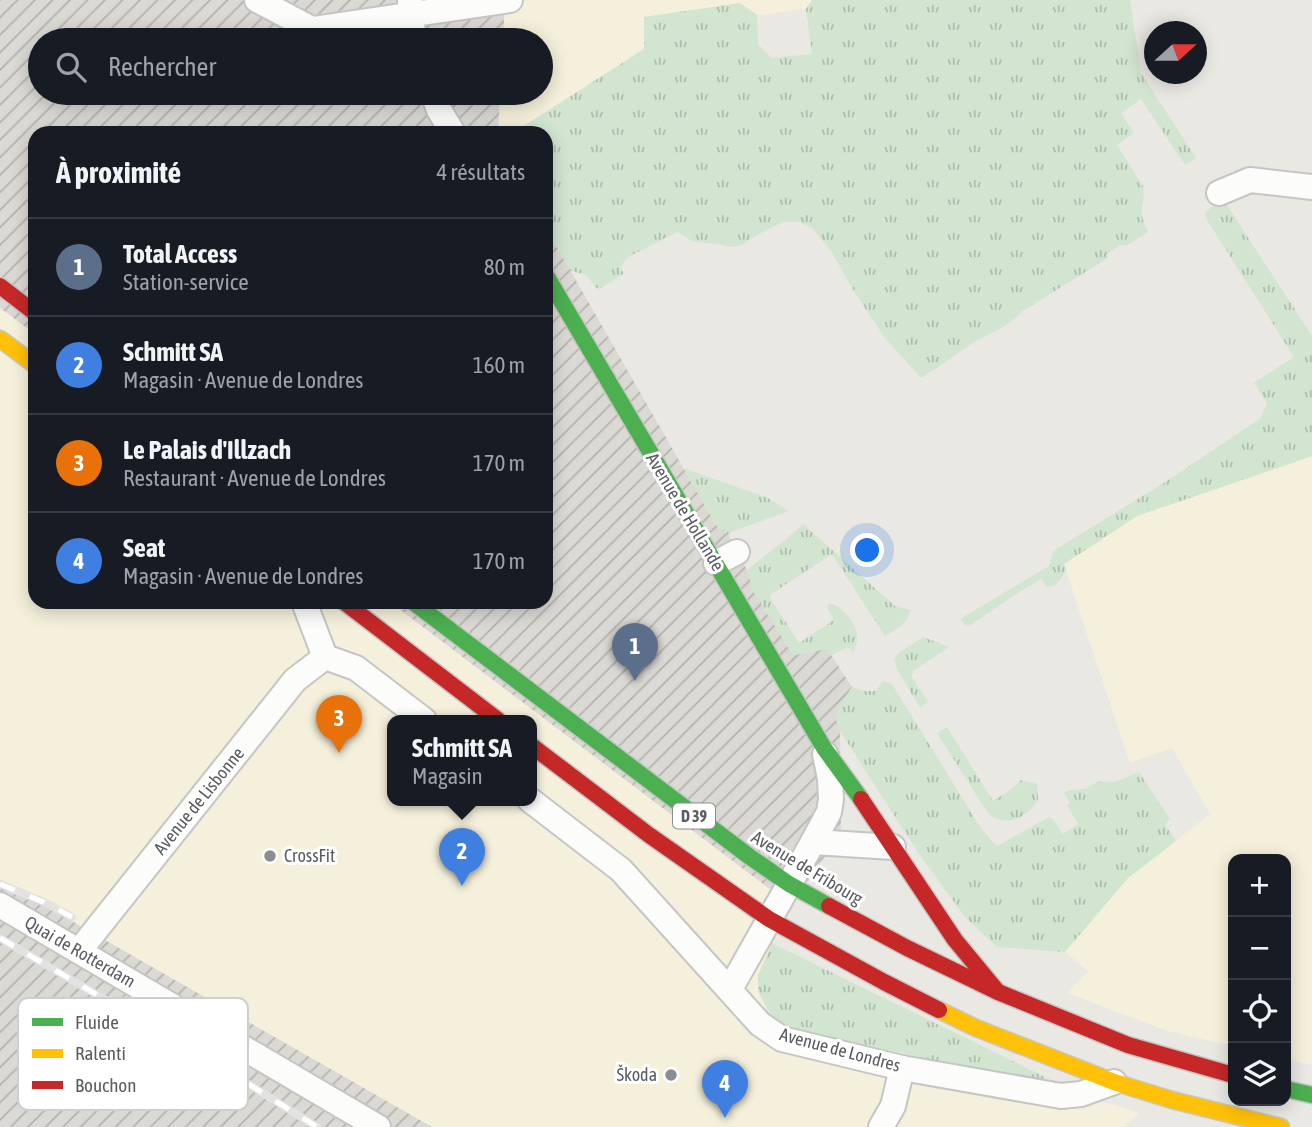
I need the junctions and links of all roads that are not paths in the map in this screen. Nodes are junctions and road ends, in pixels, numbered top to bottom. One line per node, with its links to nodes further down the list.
1 (257, 0): 4 (street)
2 (510, 0): 3 (street)
3 (410, 7): 5 (street); 6 (street)
4 (310, 28)
5 (345, 28)
6 (413, 28)
7 (438, 105): 8 (street)
8 (449, 126)
9 (1312, 187): 10 (street)
10 (1219, 193)
11 (0, 286): 13 (main road)
12 (553, 286): 22 (main road, Avenue de Hollande)
13 (28, 308)
14 (0, 339): 15 (main road)
15 (28, 361)
16 (307, 609): 19 (street)
17 (353, 609): 21 (main road)
18 (422, 609): 27 (main road, Avenue de Fribourg / D 39)
19 (325, 657): 20 (street); 30 (street, Avenue de Lisbonne)
20 (417, 715)
21 (491, 715)
22 (824, 748): 25 (street, Avenue de Hollande); 26 (main road, Avenue de Hollande)
23 (537, 750): 29 (main road, D 39)
24 (537, 805): 31 (street, Avenue de Londres)
25 (813, 842): 26 (street); 27 (street, Avenue de Hollande)
26 (894, 847): 32 (main road, Avenue de Hollande)
27 (789, 884): 29 (street, Avenue de Hollande); 32 (main road, Avenue de Fribourg / D 39)
28 (0, 905): 30 (street, Quai de Rotterdam)
29 (769, 919): 31 (street, Avenue de Hollande); 37 (main road, D 39)
30 (79, 951): 33 (street, Quai de Rotterdam)
31 (730, 989): 35 (street, Avenue de Londres)
32 (999, 992): 36 (main road, Avenue de Fribourg / D 39)
33 (159, 998)
34 (248, 1050): 40 (street, Quai de Rotterdam)
35 (902, 1068): 37 (street, Avenue de Londres); 41 (street)
36 (1228, 1074)
37 (1114, 1082): 42 (main road, D 39)
38 (1291, 1090): 39 (main road)
39 (1312, 1095)
40 (378, 1127)
41 (881, 1127)
42 (1281, 1127)

